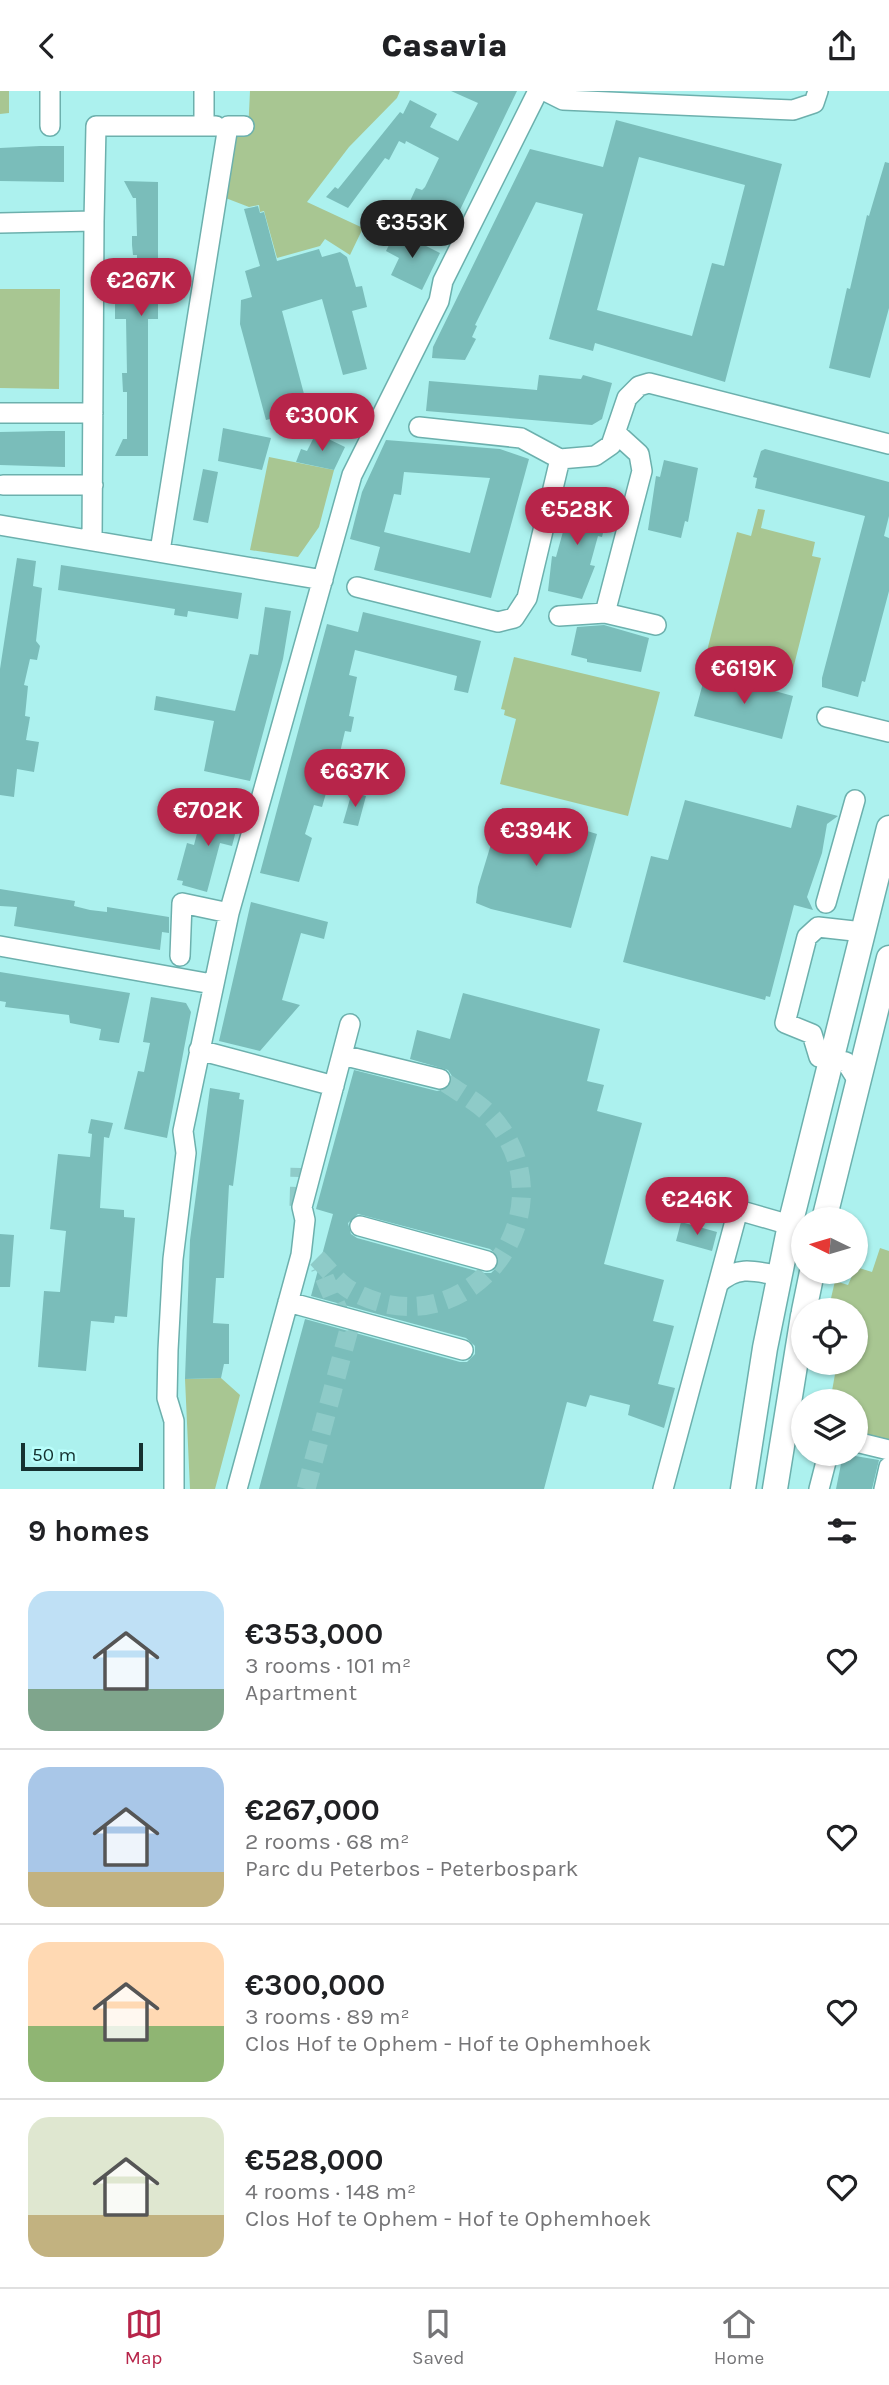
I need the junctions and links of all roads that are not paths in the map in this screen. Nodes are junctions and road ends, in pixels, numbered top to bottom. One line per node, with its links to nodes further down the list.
1 (50, 91): 6 (street)
2 (204, 91): 7 (street)
3 (538, 91): 21 (street)
4 (545, 91): 5 (street)
5 (816, 97)
6 (50, 126)
7 (204, 126): 8 (street); 20 (street)
8 (94, 221): 9 (street); 10 (street)
9 (0, 223)
10 (93, 412): 11 (street); 17 (street)
11 (0, 413)
12 (419, 427): 15 (street)
13 (617, 434): 14 (street); 15 (street); 23 (street)
14 (889, 444)
15 (560, 459): 22 (street)
16 (3, 485): 17 (street)
17 (93, 485): 19 (street)
18 (0, 526): 19 (street)
19 (92, 540): 20 (street)
20 (160, 551): 21 (street)
21 (323, 580): 31 (street)
22 (357, 587)
23 (606, 613): 24 (street); 25 (street)
24 (559, 616)
25 (656, 625)
26 (827, 717): 27 (street)
27 (889, 732)
28 (855, 800): 30 (street)
29 (889, 828): 32 (main road)
30 (826, 903)
31 (229, 913): 34 (street); 36 (street)
32 (863, 932): 40 (main road); 40 (street)
33 (0, 946): 36 (street)
34 (180, 956)
35 (889, 958): 42 (main road)
36 (212, 984): 39 (street)
37 (350, 1024): 38 (street)
38 (342, 1055): 41 (street); 43 (street)
39 (198, 1057): 43 (street); 58 (street)
40 (825, 1058): 42 (street); 46 (main road)
41 (440, 1079)
42 (858, 1081): 45 (main road)
43 (329, 1085): 44 (street); 51 (street)
44 (300, 1168)
45 (827, 1207)
46 (790, 1225): 49 (main road); 50 (street)
47 (360, 1226): 48 (street)
48 (487, 1261)
49 (780, 1276): 50 (street); 61 (main road)
50 (718, 1284): 60 (street)
51 (288, 1302): 52 (street); 59 (street)
52 (463, 1350)
53 (793, 1375): 62 (main road)
54 (868, 1445): 55 (street)
55 (889, 1450)
56 (825, 1466): 63 (street)
57 (889, 1467): 64 (street)
58 (174, 1489)
59 (237, 1489)
60 (663, 1489)
61 (743, 1489)
62 (775, 1489)
63 (819, 1489)
64 (884, 1489)

